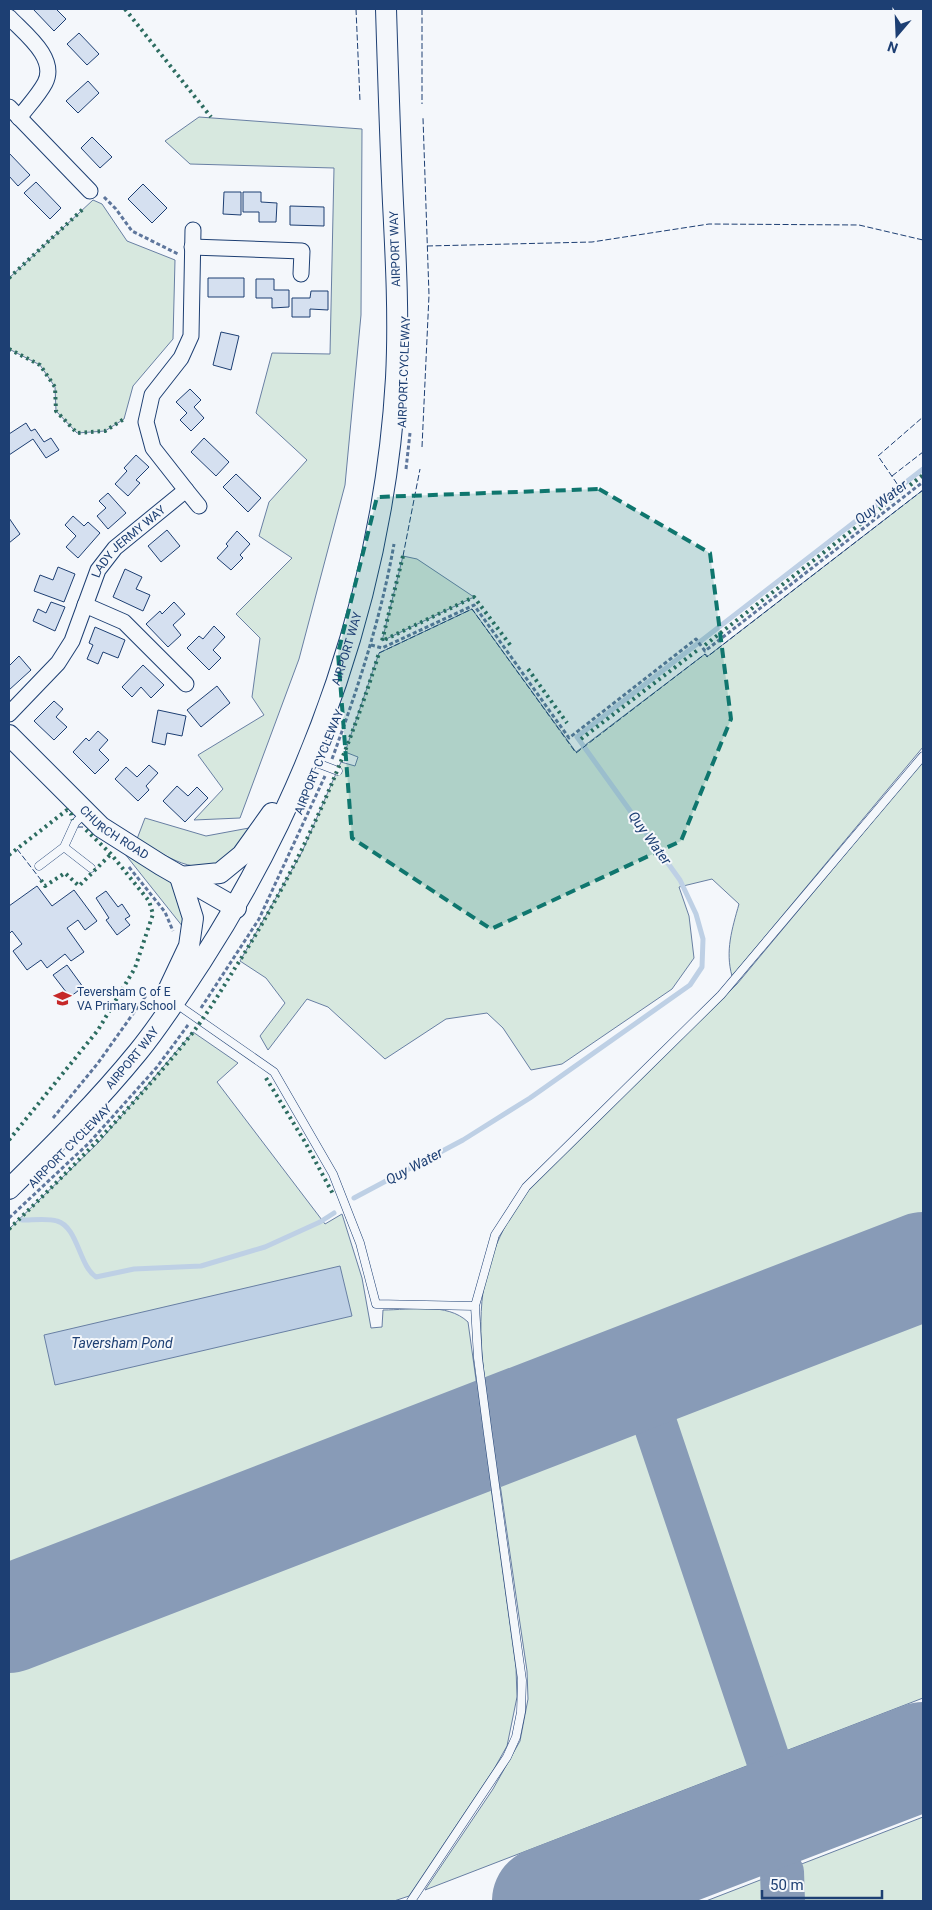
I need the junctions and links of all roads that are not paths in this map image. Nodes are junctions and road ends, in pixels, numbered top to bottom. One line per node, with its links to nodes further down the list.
1 (386, 9): 15 (street, AIRPORT WAY)
2 (9, 17): 3 (street)
3 (14, 112): 4 (street)
4 (95, 192)
5 (193, 230): 6 (street)
6 (192, 254): 7 (street); 8 (street)
7 (300, 274)
8 (186, 490): 9 (street); 10 (street, LADY JERMY WAY)
9 (199, 506)
10 (85, 605): 11 (street); 12 (street, LADY JERMY WAY)
11 (186, 684)
12 (9, 714)
13 (9, 735): 17 (street, CHURCH ROAD)
14 (923, 756): 26 (lane)
15 (308, 760): 16 (lane); 21 (street); 22 (street, AIRPORT WAY)
16 (338, 771)
17 (86, 812): 18 (lane); 21 (street, CHURCH ROAD)
18 (64, 847): 19 (lane); 20 (lane)
19 (39, 866)
20 (91, 868)
21 (180, 877): 22 (street, CHURCH ROAD); 24 (street)
22 (236, 908): 23 (street, AIRPORT WAY)
23 (173, 1002): 24 (street, AIRPORT WAY); 26 (lane)
24 (140, 1050): 25 (street, AIRPORT WAY)
25 (9, 1189)
26 (475, 1306): 27 (lane)
27 (411, 1901)

